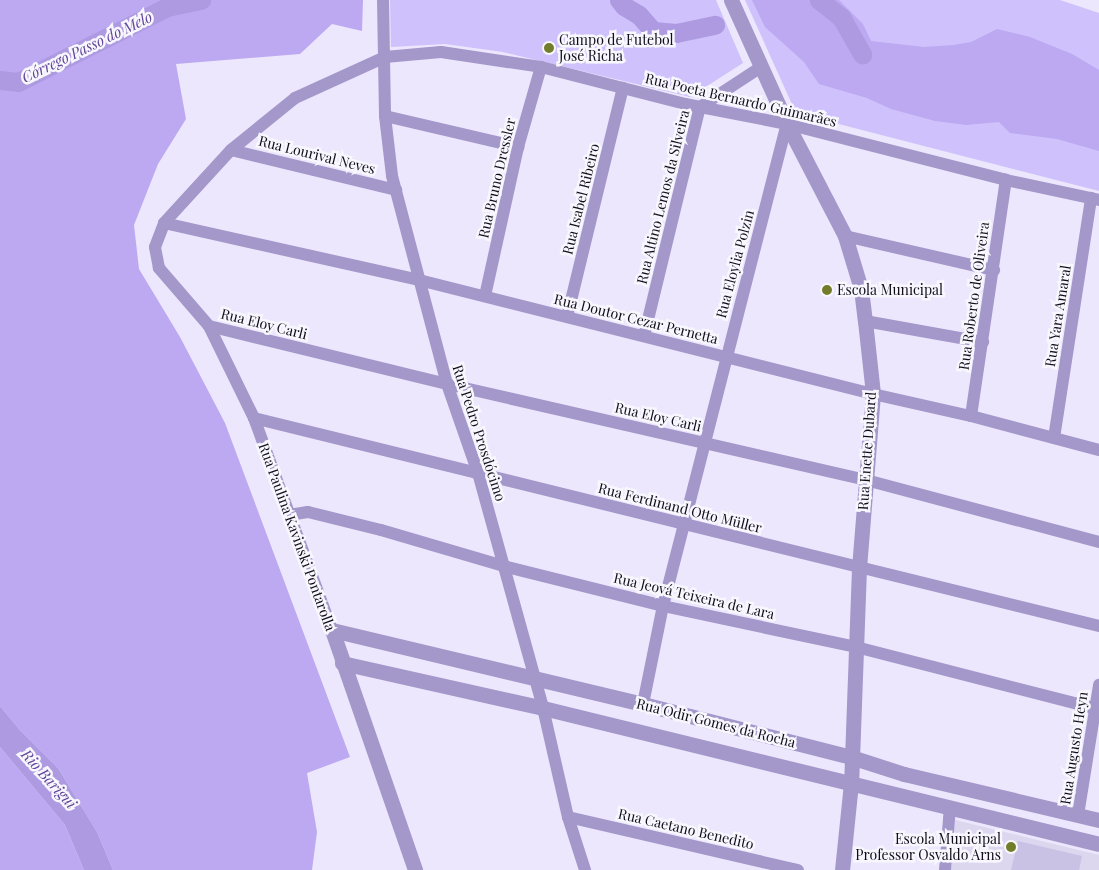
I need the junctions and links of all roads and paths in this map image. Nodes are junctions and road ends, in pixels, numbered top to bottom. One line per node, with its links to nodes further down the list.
1 (383, 0): 3 (street, Rua Pedro Prosdócimo)
2 (731, 0): 5 (street, Rua Enette Dubard)
3 (385, 57): 4 (street, Rua Poeta Bernardo Guimarães); 8 (street, Rua Pedro Prosdócimo); 11 (street, Rua Poeta Bernardo Guimarães)
4 (541, 67): 6 (street, Rua Poeta Bernardo Guimarães); 10 (street, Rua Bruno Dressler)
5 (761, 67): 7 (street, Rua Altino Lemos da Silveira); 9 (street, Rua Enette Dubard)
6 (623, 88): 7 (street, Rua Poeta Bernardo Guimarães); 20 (street, Rua Isabel Ribeiro)
7 (700, 107): 9 (street, Rua Poeta Bernardo Guimarães); 23 (street, Rua Altino Lemos da Silveira)
8 (386, 116): 10 (street); 13 (street, Rua Pedro Prosdócimo)
9 (787, 124): 12 (street, Rua Poeta Bernardo Guimarães); 16 (street, Rua Enette Dubard); 25 (street, Rua Eloylia Polzin)
10 (518, 147): 19 (street, Rua Bruno Dressler)
11 (232, 150): 13 (street, Rua Lourival Neves); 15 (street, Rua Poeta Bernardo Guimarães)
12 (1006, 180): 14 (street, Rua Poeta Bernardo Guimarães); 17 (street, Rua Roberto de Oliveira)
13 (396, 190): 18 (street, Rua Pedro Prosdócimo)
14 (1095, 199): 30 (street, Rua Yara Amaral)
15 (164, 223): 18 (street, Rua Doutor Cezar Pernetta); 22 (street, Rua Paulina Kavinski Pontarolla)
16 (845, 236): 17 (street); 21 (street, Rua Enette Dubard)
17 (994, 270): 24 (street, Rua Roberto de Oliveira)
18 (419, 280): 19 (street, Rua Doutor Cezar Pernetta); 26 (street, Rua Pedro Prosdócimo)
19 (486, 296): 20 (street, Rua Doutor Cezar Pernetta)
20 (567, 317): 23 (street, Rua Doutor Cezar Pernetta)
21 (865, 321): 24 (street); 27 (street, Rua Enette Dubard)
22 (209, 326): 26 (street, Rua Eloy Carli); 29 (street, Rua Paulina Kavinski Pontarolla)
23 (644, 336): 25 (street, Rua Doutor Cezar Pernetta)
24 (983, 342): 28 (street, Rua Roberto de Oliveira)
25 (726, 357): 27 (street, Rua Doutor Cezar Pernetta); 31 (street, Rua Eloylia Polzin)
26 (447, 384): 31 (street, Rua Eloy Carli); 33 (street, Rua Pedro Prosdócimo)
27 (873, 394): 28 (street, Rua Doutor Cezar Pernetta); 34 (street, Rua Enette Dubard)
28 (971, 416): 30 (street, Rua Doutor Cezar Pernetta)
29 (254, 418): 33 (street, Rua Ferdinand Otto Müller); 35 (street, Rua Paulina Kavinski Pontarolla)
30 (1054, 438): 32 (street, Rua Doutor Cezar Pernetta)
31 (704, 443): 34 (street, Rua Eloy Carli); 36 (street, Rua Eloylia Polzin)
32 (1099, 450)
33 (478, 473): 36 (street, Rua Ferdinand Otto Müller); 38 (street, Rua Pedro Prosdócimo)
34 (866, 480): 37 (street, Rua Eloy Carli); 39 (street, Rua Enette Dubard)
35 (289, 515): 38 (street, Rua Jeová Teixeira de Lara); 42 (street, Rua Paulina Kavinski Pontarolla)
36 (684, 524): 39 (street, Rua Ferdinand Otto Müller); 40 (street, Rua Eloylia Polzin)
37 (1099, 542)
38 (503, 566): 40 (street, Rua Jeová Teixeira de Lara); 45 (street, Rua Pedro Prosdócimo)
39 (858, 568): 41 (street, Rua Ferdinand Otto Müller); 43 (street, Rua Enette Dubard)
40 (663, 606): 43 (street, Rua Jeová Teixeira de Lara); 47 (street, Rua Eloylia Polzin)
41 (1099, 626)
42 (332, 630): 44 (street, Rua Paulina Kavinski Pontarolla); 45 (street, Rua Odir Gomes da Rocha)
43 (856, 647): 49 (street, Rua Jeová Teixeira de Lara); 50 (street, Rua Enette Dubard)
44 (342, 663): 48 (street, Rua Odir Gomes da Rocha); 57 (street, Rua Paulina Kavinski Pontarolla)
45 (535, 680): 47 (street, Rua Odir Gomes da Rocha); 48 (street, Rua Pedro Prosdócimo)
46 (1099, 685): 49 (street, Rua Augusto Heyn)
47 (643, 704): 50 (street, Rua Odir Gomes da Rocha)
48 (543, 708): 51 (street, Rua Odir Gomes da Rocha); 54 (street, Rua Pedro Prosdócimo)
49 (1094, 708): 53 (street, Rua Augusto Heyn)
50 (851, 757): 51 (street, Rua Enette Dubard); 53 (street, Rua Odir Gomes da Rocha)
51 (851, 782): 52 (street, Rua Odir Gomes da Rocha); 60 (street, Rua Enette Dubard)
52 (950, 807): 56 (street, Rua Odir Gomes da Rocha); 61 (street)
53 (1078, 815): 55 (street, Rua Odir Gomes da Rocha)
54 (568, 817): 58 (street, Rua Pedro Prosdócimo); 59 (street, Rua Caetano Benedito)
55 (1099, 820)
56 (1099, 844)
57 (415, 870)
58 (585, 870)
59 (798, 870)
60 (842, 870)
61 (945, 870)

